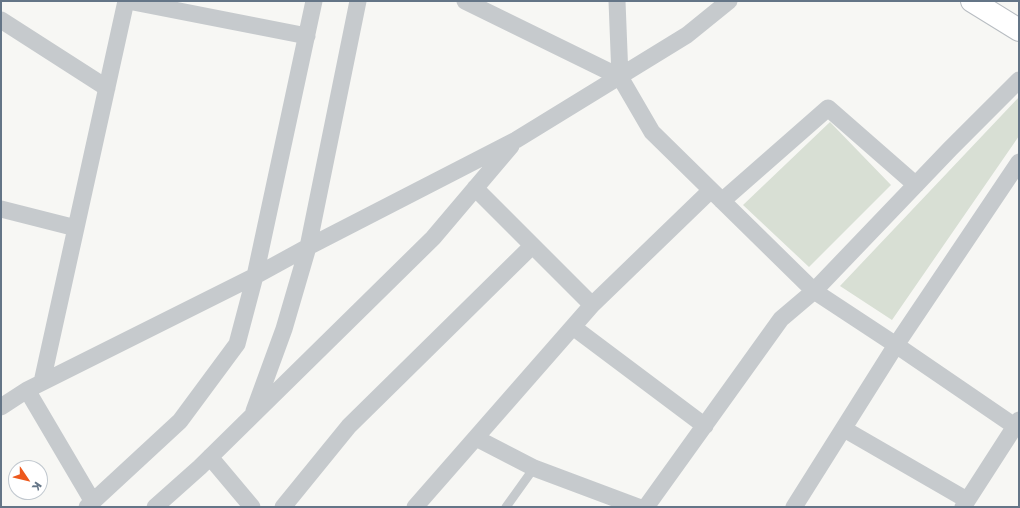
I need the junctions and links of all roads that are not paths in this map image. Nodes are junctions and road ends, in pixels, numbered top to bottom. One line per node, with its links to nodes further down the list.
1 (127, 1): 10 (street); 13 (street)
2 (314, 1): 10 (street)
3 (358, 1): 22 (street)
4 (465, 1): 11 (street)
5 (617, 1): 11 (street)
6 (729, 1): 11 (street)
7 (972, 1): 9 (street)
8 (1, 20): 13 (street)
9 (1019, 30)
10 (307, 36): 23 (street)
11 (620, 76): 14 (street); 18 (street)
12 (1019, 80): 16 (street)
13 (107, 88): 20 (street)
14 (516, 140): 17 (street); 22 (street)
15 (1019, 162): 27 (street)
16 (916, 185): 18 (street); 24 (street)
17 (475, 188): 21 (street); 31 (street)
18 (716, 195): 24 (street); 25 (street)
19 (1, 209): 20 (street)
20 (76, 228): 28 (street)
21 (532, 246): 25 (street); 42 (street)
22 (308, 247): 23 (street); 31 (street)
23 (255, 276): 28 (street); 38 (street)
24 (814, 291): 27 (street); 33 (street)
25 (592, 305): 26 (street)
26 (573, 327): 33 (street); 35 (street)
27 (896, 345): 32 (street); 34 (street)
28 (42, 382): 29 (street)
29 (27, 390): 30 (street); 38 (street)
30 (1, 407)
31 (252, 416): 36 (street)
32 (1017, 425): 39 (street)
33 (705, 426): 46 (street)
34 (844, 429): 39 (street); 47 (street)
35 (476, 438): 37 (street); 43 (street)
36 (210, 457): 40 (street); 41 (street)
37 (534, 468): 44 (lane); 45 (street)
38 (90, 504)
39 (965, 504)
40 (155, 507)
41 (252, 507)
42 (283, 507)
43 (414, 507)
44 (506, 507)
45 (638, 507)
46 (646, 507)
47 (794, 507)

